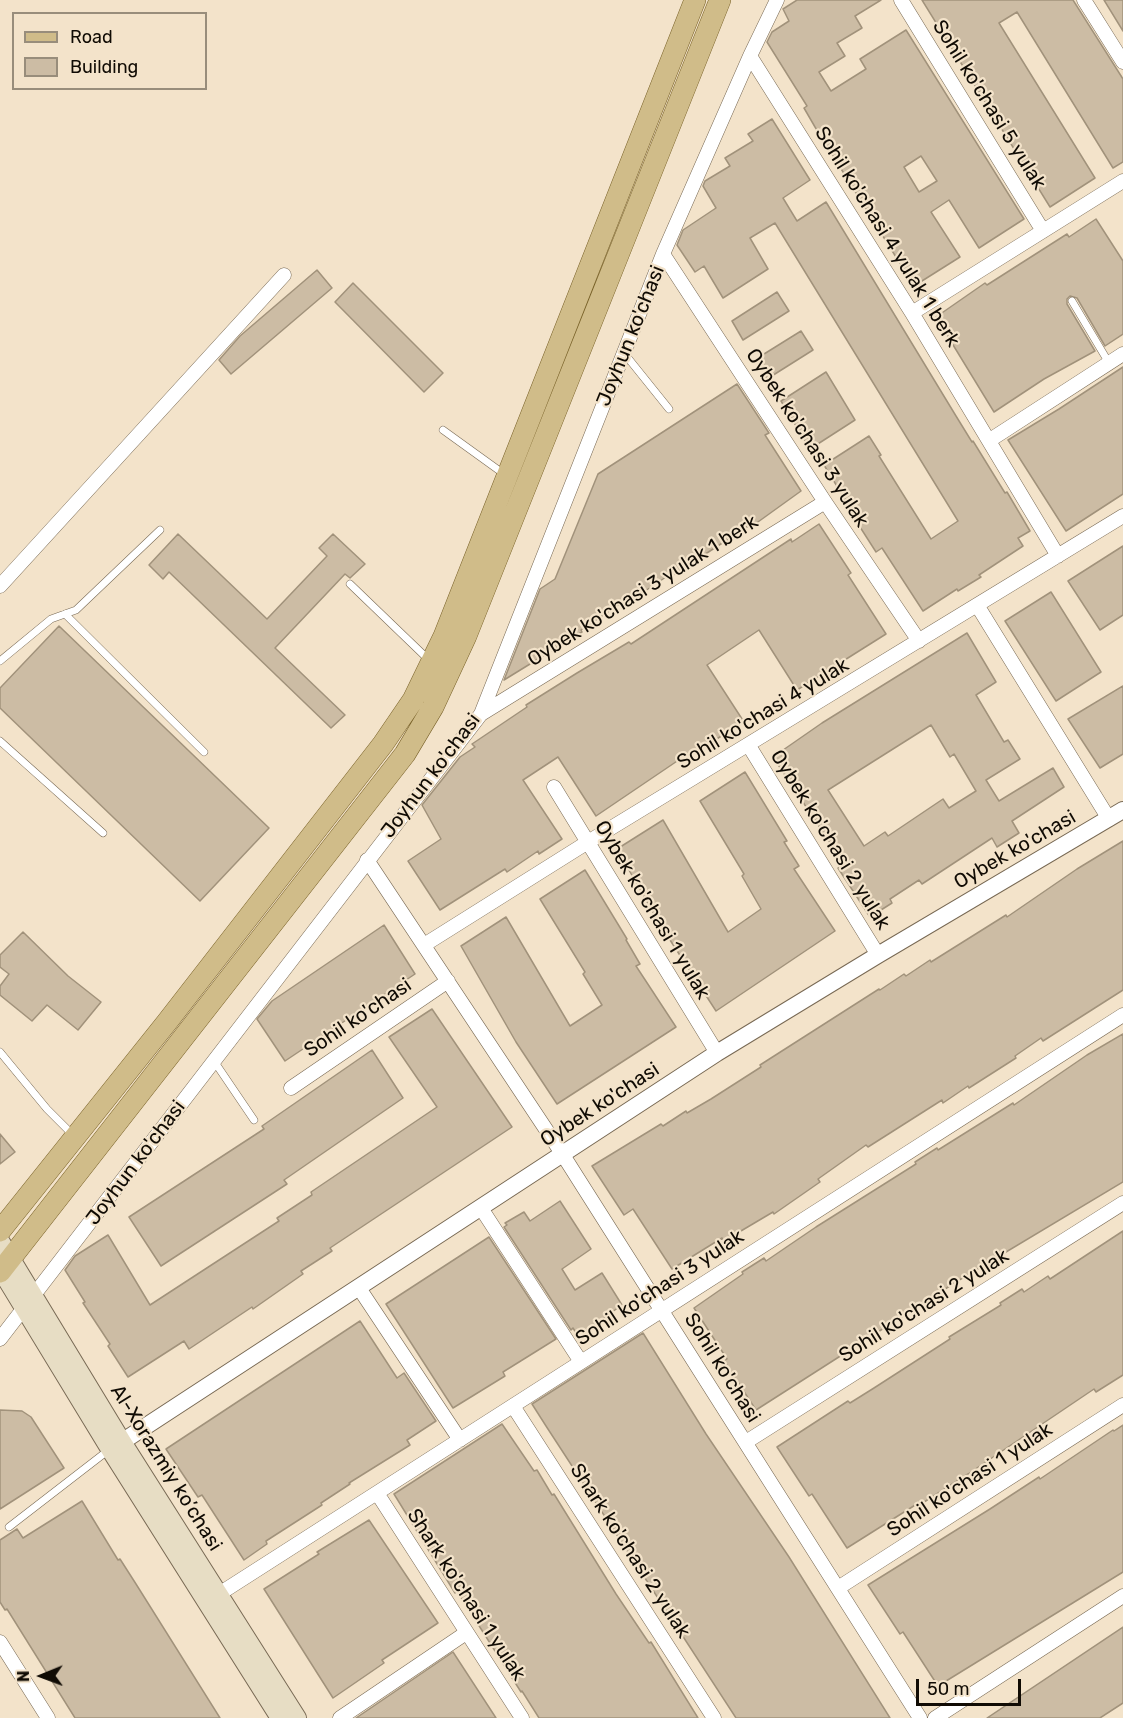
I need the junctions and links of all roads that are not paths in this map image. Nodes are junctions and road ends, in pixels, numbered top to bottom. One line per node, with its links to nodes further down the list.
1 (695, 0): 20 (main road)
2 (720, 0): 55 (main road, Joyhun ko'chasi)
3 (777, 0): 6 (street, Joyhun ko'chasi)
4 (901, 0): 9 (street, Sohil ko'chasi 5 yulak)
5 (1084, 0): 7 (street)
6 (750, 56): 10 (street, Joyhun ko'chasi); 13 (street, Sohil ko'chasi 4 yulak 1 berk)
7 (1123, 62)
8 (1123, 181): 9 (street)
9 (1043, 231): 13 (street)
10 (663, 255): 14 (street, Joyhun ko'chasi); 21 (street, Oybek ko'chasi 3 yulak)
11 (284, 275): 26 (street)
12 (1072, 302): 16 (lane)
13 (912, 313): 19 (street, Sohil ko'chasi 4 yulak 1 berk)
14 (624, 353): 17 (lane); 32 (street, Joyhun ko'chasi)
15 (1123, 354): 16 (street)
16 (1109, 363): 19 (street)
17 (669, 409)
18 (443, 430): 20 (lane)
19 (990, 440): 24 (street, Sohil ko'chasi 4 yulak 1 berk)
20 (507, 477): 31 (main road)
21 (825, 502): 29 (street, Oybek ko'chasi 3 yulak); 32 (street, Oybek ko'chasi 3 yulak 1 berk)
22 (1123, 517): 24 (street, Sohil ko'chasi 4 yulak)
23 (160, 530): 28 (lane)
24 (1058, 556): 27 (street, Sohil ko'chasi 4 yulak)
25 (350, 584): 31 (lane)
26 (0, 586)
27 (977, 606): 29 (street, Sohil ko'chasi 4 yulak); 37 (street)
28 (65, 614): 30 (lane); 35 (lane)
29 (919, 641): 34 (street, Sohil ko'chasi 4 yulak)
30 (0, 661)
31 (431, 662): 50 (main road)
32 (481, 714): 40 (street, Joyhun ko'chasi)
33 (0, 741): 38 (lane)
34 (749, 746): 39 (street, Sohil ko'chasi 4 yulak); 42 (street, Oybek ko'chasi 2 yulak)
35 (204, 752)
36 (554, 787): 39 (street, Oybek ko'chasi 1 yulak)
37 (1116, 814): 42 (street, Oybek ko'chasi)
38 (103, 833)
39 (588, 842): 41 (street, Sohil ko'chasi 4 yulak); 46 (street, Oybek ko'chasi 1 yulak)
40 (367, 860): 41 (street, Sohil ko'chasi); 47 (street, Joyhun ko'chasi)
41 (424, 945): 43 (street, Sohil ko'chasi)
42 (878, 955): 46 (street, Oybek ko'chasi)
43 (448, 981): 48 (street, Sohil ko'chasi); 51 (street, Sohil ko'chasi)
44 (1123, 1015): 58 (street, Sohil ko'chasi 3 yulak)
45 (0, 1052): 50 (lane)
46 (717, 1053): 51 (street, Oybek ko'chasi)
47 (213, 1061): 49 (lane); 57 (street, Joyhun ko'chasi)
48 (291, 1088)
49 (254, 1120)
50 (75, 1137): 54 (main road)
51 (563, 1155): 53 (street, Oybek ko'chasi); 58 (street, Sohil ko'chasi)
52 (1123, 1203): 64 (street, Sohil ko'chasi 2 yulak)
53 (481, 1208): 56 (street, Oybek ko'chasi); 60 (street)
54 (0, 1231)
55 (2, 1260): 57 (main road, Al-Xorazmiy ko’chasi)
56 (358, 1288): 63 (street); 65 (street, Oybek ko'chasi)
57 (29, 1302): 59 (street, Joyhun ko'chasi); 65 (main road, Al-Xorazmiy ko’chasi)
58 (663, 1310): 60 (street, Sohil ko'chasi 3 yulak); 64 (street, Sohil ko'chasi)
59 (0, 1339)
60 (581, 1362): 62 (street, Sohil ko'chasi 3 yulak)
61 (1123, 1405): 68 (street, Sohil ko'chasi 1 yulak)
62 (513, 1406): 63 (street, Sohil ko'chasi 3 yulak); 78 (street, Shark ko'chasi 2 yulak)
63 (460, 1440): 66 (street, Sohil ko'chasi 3 yulak)
64 (746, 1442): 68 (street, Sohil ko'chasi)
65 (116, 1446): 67 (lane); 69 (main road, Al-Xorazmiy ko’chasi); 74 (main road, Al-Xorazmiy ko’chasi)
66 (377, 1493): 69 (street, Sohil ko'chasi 3 yulak); 71 (street, Shark ko'chasi 1 yulak)
67 (9, 1527)
68 (838, 1588): 79 (street, Sohil ko'chasi)
69 (219, 1594): 75 (main road, Al-Xorazmiy ko’chasi)
70 (1123, 1596): 80 (street)
71 (466, 1633): 76 (street); 77 (street, Shark ko'chasi 1 yulak)
72 (0, 1642): 73 (street)
73 (48, 1718)
74 (280, 1718)
75 (297, 1718)
76 (340, 1718)
77 (522, 1718)
78 (714, 1718)
79 (920, 1718)
80 (935, 1718)

